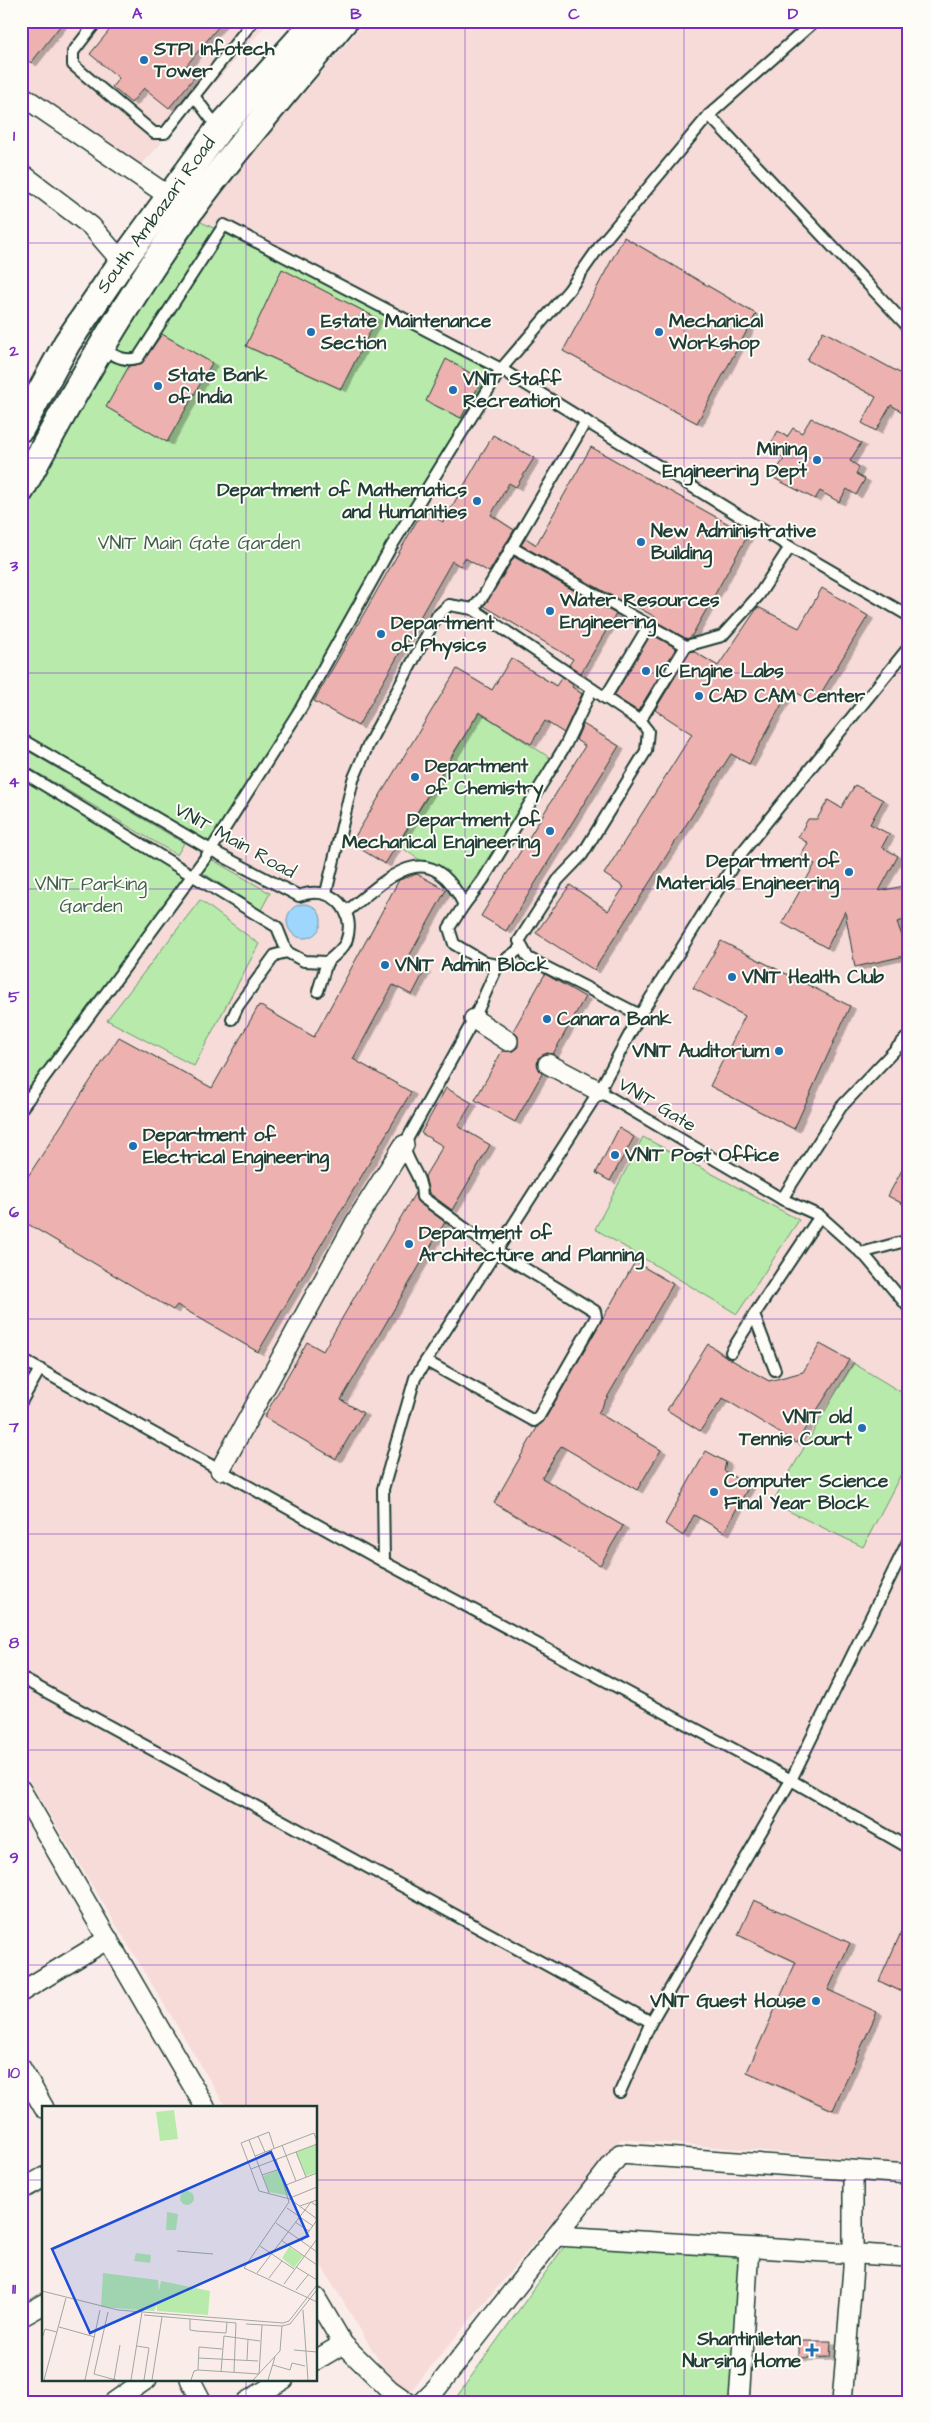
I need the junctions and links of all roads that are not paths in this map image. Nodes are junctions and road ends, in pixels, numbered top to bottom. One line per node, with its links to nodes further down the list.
1 (97, 21): 7 (lane)
2 (253, 21): 7 (lane)
3 (316, 21): 9 (main road, South Ambazari Road)
4 (344, 21): 15 (main road)
5 (815, 21): 8 (lane)
6 (21, 95): 12 (street)
7 (194, 96): 9 (lane)
8 (708, 115): 14 (lane); 16 (lane)
9 (219, 129): 12 (main road, South Ambazari Road)
10 (21, 173): 11 (street)
11 (30, 188): 13 (street)
12 (170, 197): 13 (main road, South Ambazari Road)
13 (122, 262): 18 (main road, South Ambazari Road)
14 (909, 328)
15 (100, 347): 16 (lane); 19 (main road)
16 (501, 368): 17 (lane); 32 (lane)
17 (586, 422): 20 (lane); 21 (lane)
18 (21, 428)
19 (21, 490)
20 (790, 547): 23 (lane); 25 (lane)
21 (511, 548): 22 (lane); 24 (lane)
22 (473, 609): 27 (lane); 34 (lane)
23 (909, 616)
24 (649, 625): 25 (lane); 28 (lane)
25 (686, 646): 29 (lane)
26 (909, 647): 42 (lane)
27 (592, 689): 28 (lane); 35 (lane)
28 (605, 698): 29 (lane)
29 (640, 721): 37 (lane)
30 (21, 739): 32 (lane, VNIT Main Road)
31 (21, 771): 33 (lane)
32 (211, 850): 33 (lane); 34 (lane, VNIT Main Road)
33 (194, 874): 38 (lane); 49 (lane)
34 (326, 893): 36 (lane)
35 (464, 905): 36 (lane); 40 (lane)
36 (346, 912): 39 (lane)
37 (521, 948): 40 (lane); 42 (lane)
38 (287, 952): 39 (lane); 43 (lane)
39 (327, 962): 41 (lane)
40 (498, 966): 44 (lane)
41 (318, 991)
42 (640, 1015): 48 (lane)
43 (232, 1019)
44 (474, 1019): 46 (street); 50 (lane)
45 (909, 1035): 51 (lane)
46 (508, 1041)
47 (548, 1064): 48 (street)
48 (599, 1091): 51 (lane, VNIT Gate); 54 (lane)
49 (21, 1109)
50 (404, 1145): 54 (lane); 64 (street)
51 (782, 1200): 52 (lane, VNIT Gate)
52 (820, 1216): 55 (lane, VNIT Gate); 57 (lane)
53 (909, 1240): 55 (lane)
54 (496, 1251): 60 (lane); 60 (lane)
55 (862, 1253): 56 (lane, VNIT Gate)
56 (909, 1308)
57 (754, 1315): 58 (lane); 62 (lane)
58 (731, 1352)
59 (21, 1359): 61 (lane)
60 (426, 1361): 66 (lane)
61 (40, 1369): 63 (lane); 64 (lane)
62 (775, 1370)
63 (21, 1402)
64 (220, 1470): 66 (lane)
65 (909, 1540): 68 (lane)
66 (384, 1562): 68 (lane)
67 (21, 1678): 73 (lane)
68 (791, 1780): 70 (lane); 73 (lane)
69 (21, 1790): 71 (street)
70 (909, 1848)
71 (108, 1939): 72 (street); 77 (street)
72 (21, 1992)
73 (651, 2022): 75 (lane)
74 (21, 2068): 76 (street)
75 (620, 2092)
76 (43, 2106)
77 (204, 2106)
78 (853, 2171): 79 (street); 82 (street); 84 (street)
79 (909, 2174)
80 (42, 2178): 81 (street)
81 (21, 2190)
82 (558, 2236): 83 (street); 98 (street)
83 (750, 2248): 84 (street); 99 (street)
84 (853, 2254): 85 (street); 100 (street)
85 (909, 2257)
86 (318, 2301): 89 (street)
87 (42, 2305): 88 (street)
88 (21, 2317)
89 (343, 2344): 90 (street); 97 (street)
90 (318, 2359)
91 (146, 2380): 94 (street)
92 (191, 2380): 95 (street)
93 (282, 2380): 96 (street)
94 (114, 2402)
95 (202, 2402)
96 (246, 2402)
97 (407, 2402)
98 (423, 2402)
99 (739, 2402)
100 (842, 2402)

